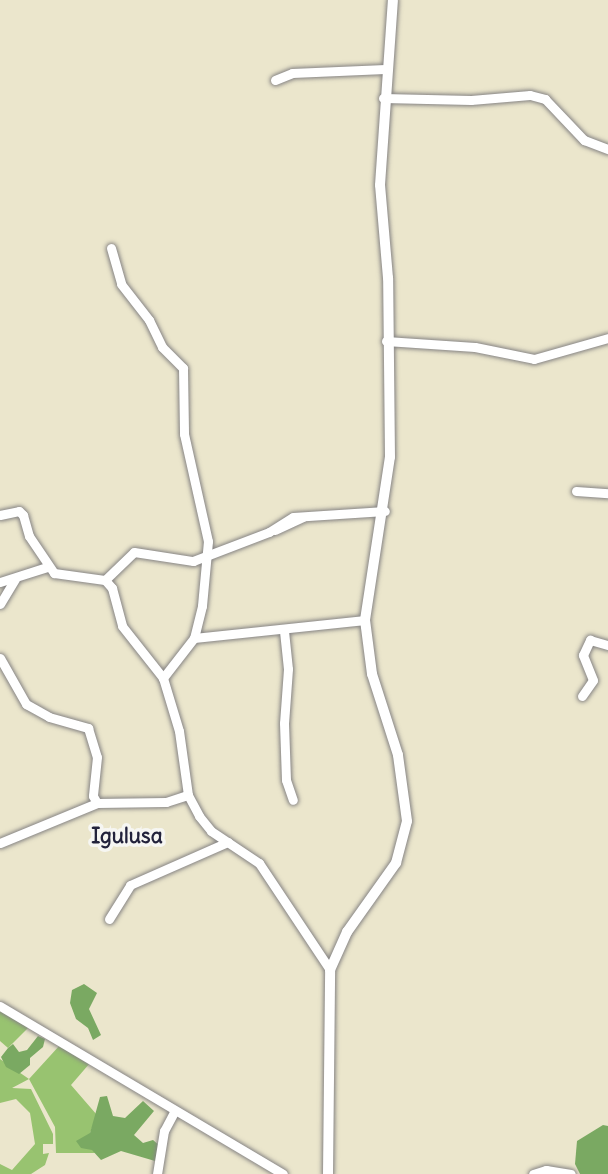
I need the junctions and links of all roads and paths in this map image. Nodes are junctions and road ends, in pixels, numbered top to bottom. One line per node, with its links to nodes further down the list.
1 (393, 0): 2 (street)
2 (386, 69): 3 (street); 4 (street)
3 (275, 80)
4 (383, 98): 5 (street); 8 (street)
5 (608, 149)
6 (111, 248): 13 (street)
7 (608, 338): 8 (street)
8 (387, 341): 11 (street)
9 (576, 491): 10 (street)
10 (608, 493)
11 (385, 512): 13 (street); 19 (street)
12 (0, 514): 14 (street)
13 (206, 559): 16 (street); 21 (street)
14 (47, 568): 15 (street); 16 (street)
15 (15, 579): 17 (street); 18 (street)
16 (105, 580): 24 (street)
17 (0, 582)
18 (0, 604)
19 (365, 620): 20 (street); 32 (street)
20 (284, 631): 21 (street); 27 (street)
21 (194, 638): 24 (street)
22 (608, 645): 25 (street)
23 (0, 658): 28 (street)
24 (163, 678): 26 (street)
25 (582, 695)
26 (188, 795): 28 (street); 29 (street)
27 (293, 800)
28 (97, 803): 30 (street)
29 (228, 842): 31 (street); 32 (street)
30 (0, 843)
31 (109, 919)
32 (330, 970): 37 (street)
33 (0, 1006): 34 (street)
34 (174, 1112): 35 (street); 36 (street)
35 (157, 1174)
36 (283, 1174)
37 (328, 1174)
38 (533, 1174): 39 (street)
39 (570, 1174)

